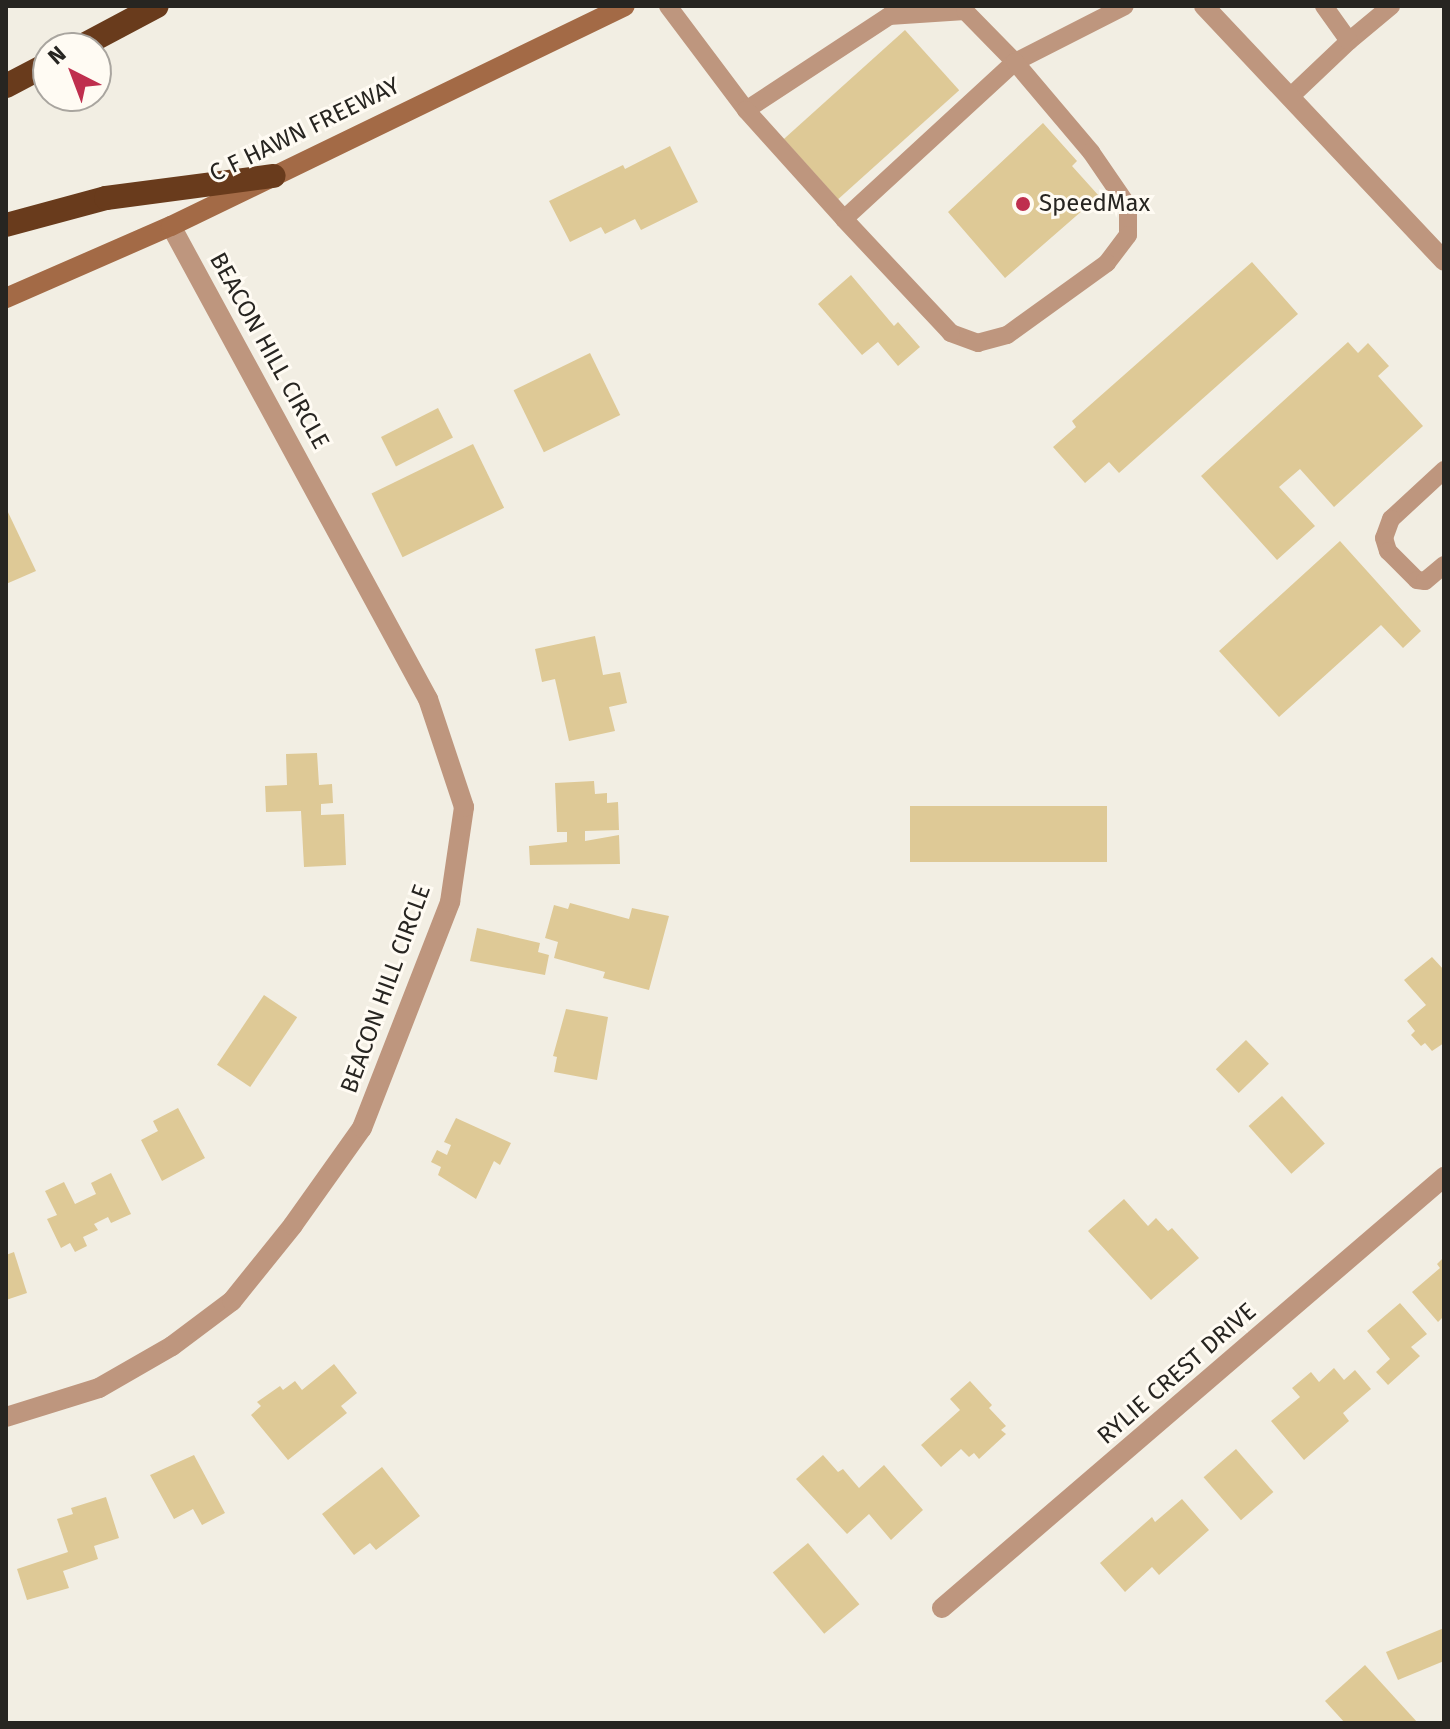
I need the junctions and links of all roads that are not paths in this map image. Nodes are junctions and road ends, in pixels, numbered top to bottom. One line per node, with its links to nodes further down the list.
1 (157, 6): 9 (highway)
2 (625, 6): 16 (main road, C F HAWN FREEWAY)
3 (668, 6): 15 (lane)
4 (1125, 6): 11 (lane)
5 (1204, 6): 14 (street)
6 (1324, 6): 10 (lane)
7 (1391, 6): 10 (lane)
8 (885, 11): 11 (lane); 15 (lane)
9 (108, 32)
10 (1349, 41): 14 (lane)
11 (1015, 62): 17 (lane); 17 (lane)
12 (32, 72): 13 (highway)
13 (6, 86)
14 (1290, 97): 20 (street)
15 (746, 110): 17 (lane)
16 (274, 176): 18 (highway); 19 (main road, C F HAWN FREEWAY)
17 (844, 219)
18 (6, 225)
19 (171, 226): 21 (main road, C F HAWN FREEWAY); 25 (street, BEACON HILL CIRCLE)
20 (1444, 261)
21 (6, 298)
22 (1444, 470): 23 (lane)
23 (1444, 565)
24 (1444, 1177): 26 (street, RYLIE CREST DRIVE)
25 (6, 1417)
26 (942, 1608)

